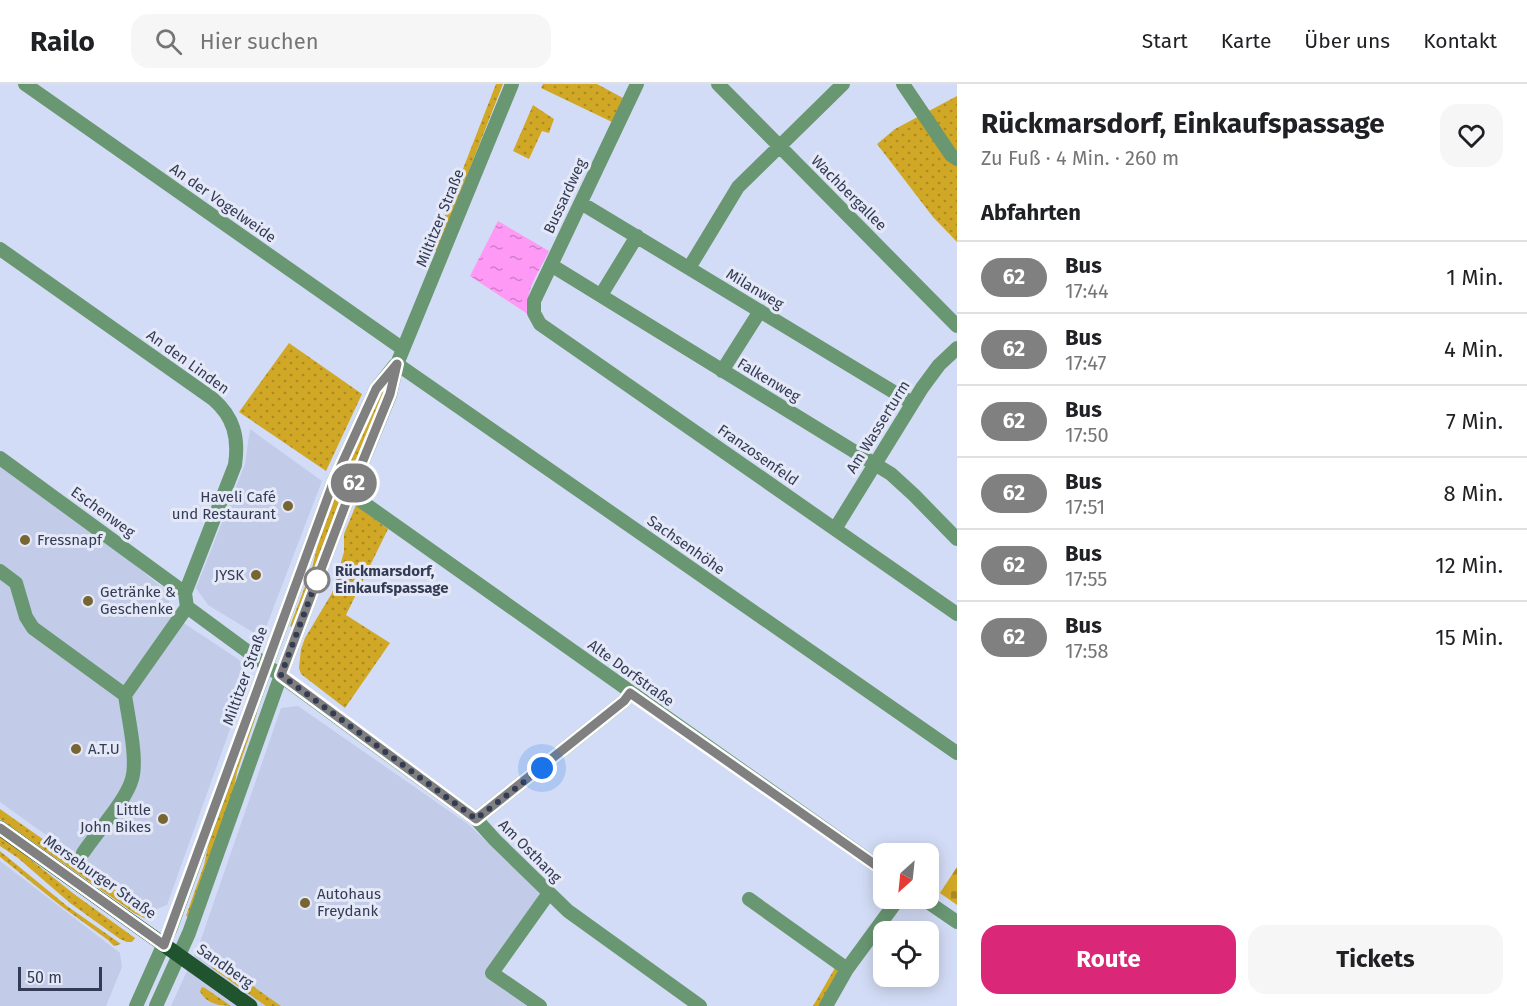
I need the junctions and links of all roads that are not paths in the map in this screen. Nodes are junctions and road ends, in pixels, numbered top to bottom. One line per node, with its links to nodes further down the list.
1 (25, 84): 19 (street, An der Vogelweide)
2 (512, 84): 19 (street, Miltitzer Straße)
3 (637, 84): 9 (street, Bussardweg)
4 (718, 84): 7 (street, Wachbergallee)
5 (843, 84): 7 (street)
6 (903, 84): 8 (street)
7 (780, 147): 13 (street); 17 (street, Wachbergallee)
8 (957, 159)
9 (581, 203): 10 (street, Milanweg); 12 (street, Bussardweg)
10 (637, 236): 13 (street, Milanweg); 14 (street)
11 (0, 249): 29 (street, An den Linden)
12 (552, 265): 14 (street, Falkenweg); 16 (street, Bussardweg)
13 (689, 268): 15 (street, Milanweg)
14 (600, 295): 21 (street, Falkenweg)
15 (760, 311): 21 (street); 22 (street, Milanweg)
16 (540, 324): 26 (street, Franzosenfeld)
17 (957, 326)
18 (957, 348): 22 (street, Am Wasserturm)
19 (403, 349): 20 (street, Miltitzer Straße)
20 (397, 364): 31 (street, Miltitzer Straße); 32 (street, Miltitzer Straße); 35 (street, Sachsenhöhe)
21 (722, 371): 24 (street, Falkenweg)
22 (912, 403): 24 (street, Am Wasserturm)
23 (0, 458): 29 (street, Eschenweg)
24 (875, 464): 26 (street, Am Wasserturm); 27 (street, Falkenweg)
25 (361, 501): 33 (street, Alte Dorfstraße)
26 (835, 529): 30 (street, Franzosenfeld)
27 (957, 539)
28 (0, 571): 34 (street)
29 (186, 600): 31 (street, Eschenweg); 34 (street, An den Linden)
30 (957, 614)
31 (266, 664): 32 (street, Am Osthang); 45 (street, Miltitzer Straße)
32 (281, 675): 36 (street, Am Osthang); 46 (street, Miltitzer Straße)
33 (630, 693): 36 (street); 39 (street, Alte Dorfstraße)
34 (125, 695): 38 (street)
35 (957, 753)
36 (476, 819): 40 (street, Am Osthang)
37 (0, 828): 45 (main road, Merseburger Straße)
38 (83, 853)
39 (873, 863)
40 (549, 893): 51 (street); 52 (street, Am Osthang)
41 (749, 899): 47 (street)
42 (891, 909): 47 (street)
43 (938, 909): 44 (street)
44 (957, 922)
45 (164, 945): 46 (main road, Merseburger Straße); 48 (street, Miltitzer Straße)
46 (179, 956): 49 (street, Miltitzer Straße); 50 (main road, Sandberg)
47 (847, 969): 53 (street)
48 (136, 1006)
49 (156, 1006)
50 (250, 1006)
51 (540, 1006)
52 (700, 1006)
53 (826, 1006)

